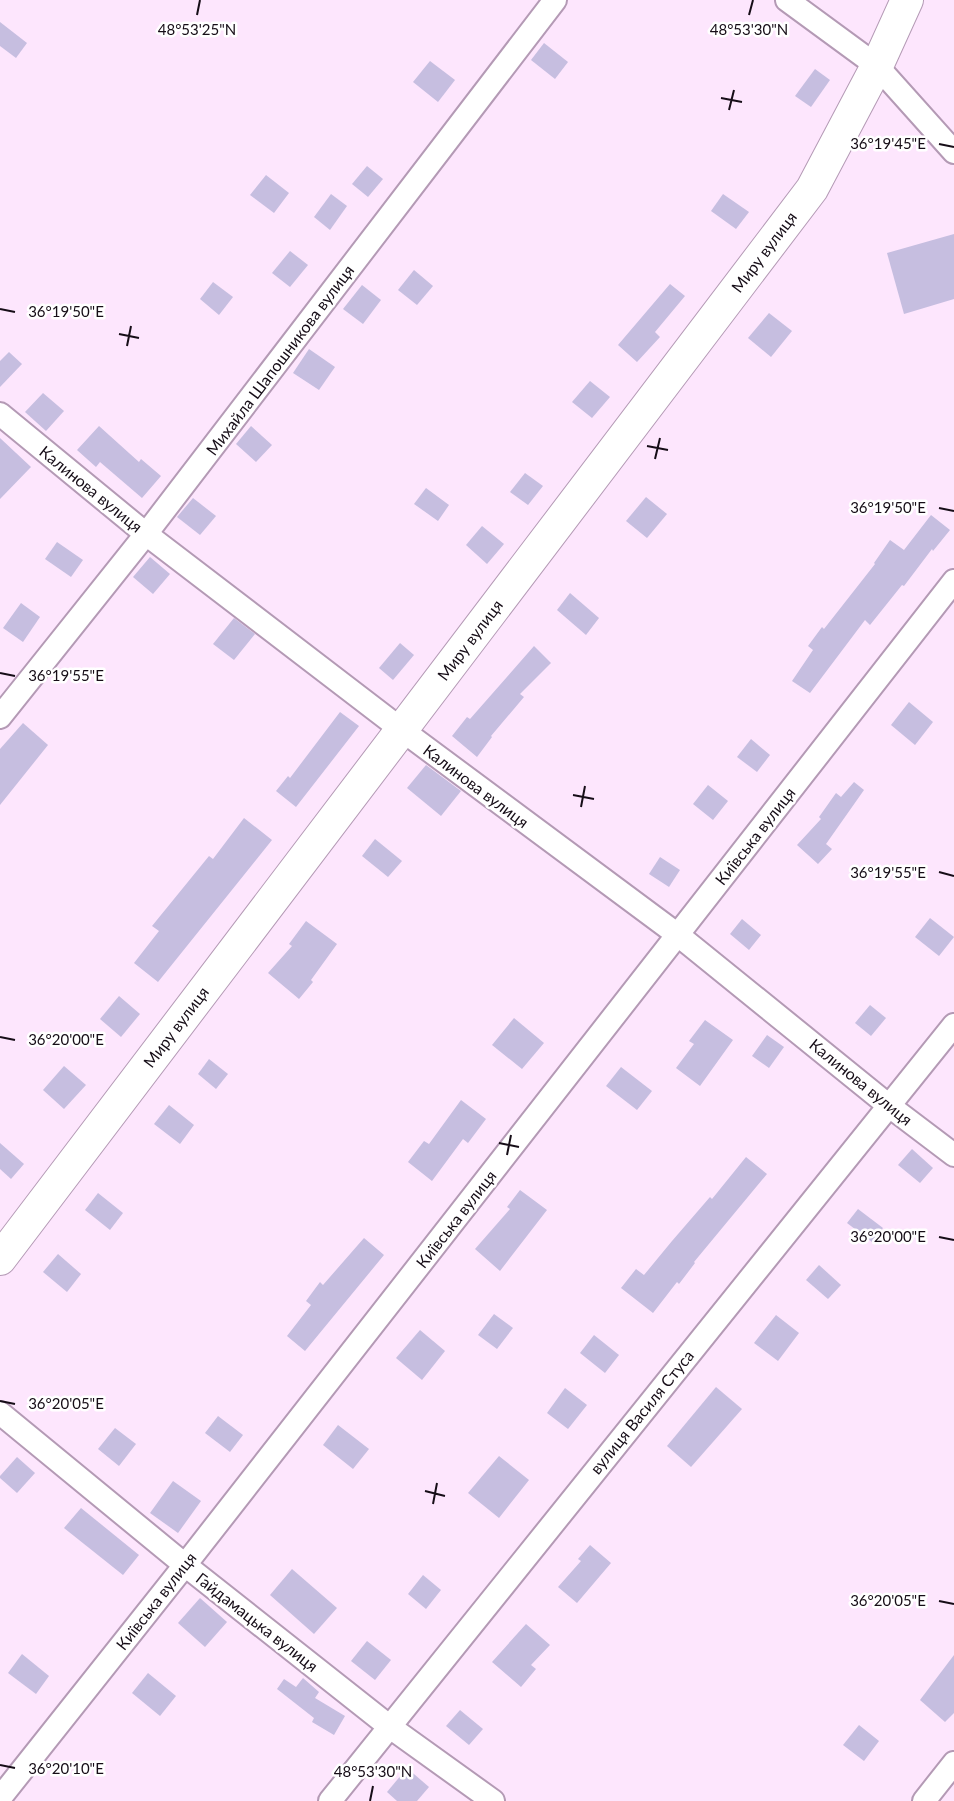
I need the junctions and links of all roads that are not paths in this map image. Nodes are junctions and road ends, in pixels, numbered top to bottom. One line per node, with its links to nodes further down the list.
1 (555, 0): 7 (street, Михайла Шапошникова вулиця)
2 (788, 0): 4 (street)
3 (907, 0): 4 (main road, Миру вулиця)
4 (877, 66): 5 (street); 10 (main road, Миру вулиця)
5 (954, 152)
6 (0, 414): 7 (street, Калинова вулиця)
7 (146, 534): 9 (street, Михайла Шапошникова вулиця); 10 (street, Калинова вулиця)
8 (954, 581): 11 (street, Київська вулиця)
9 (0, 717)
10 (402, 730): 11 (street, Калинова вулиця); 15 (main road, Миру вулиця)
11 (678, 935): 13 (street, Калинова вулиця); 17 (street, Київська вулиця)
12 (954, 1025): 13 (street, вулиця Василя Стуса)
13 (888, 1105): 14 (street, Калинова вулиця); 18 (street, вулиця Василя Стуса)
14 (954, 1155)
15 (0, 1259)
16 (0, 1413): 17 (street, Гайдамацька вулиця)
17 (185, 1565): 18 (street, Гайдамацька вулиця); 20 (street, Київська вулиця)
18 (390, 1727): 21 (street, вулиця Василя Стуса); 22 (street, Гайдамацька вулиця)
19 (954, 1764): 23 (street)
20 (0, 1798)
21 (330, 1801)
22 (493, 1801)
23 (924, 1801)

